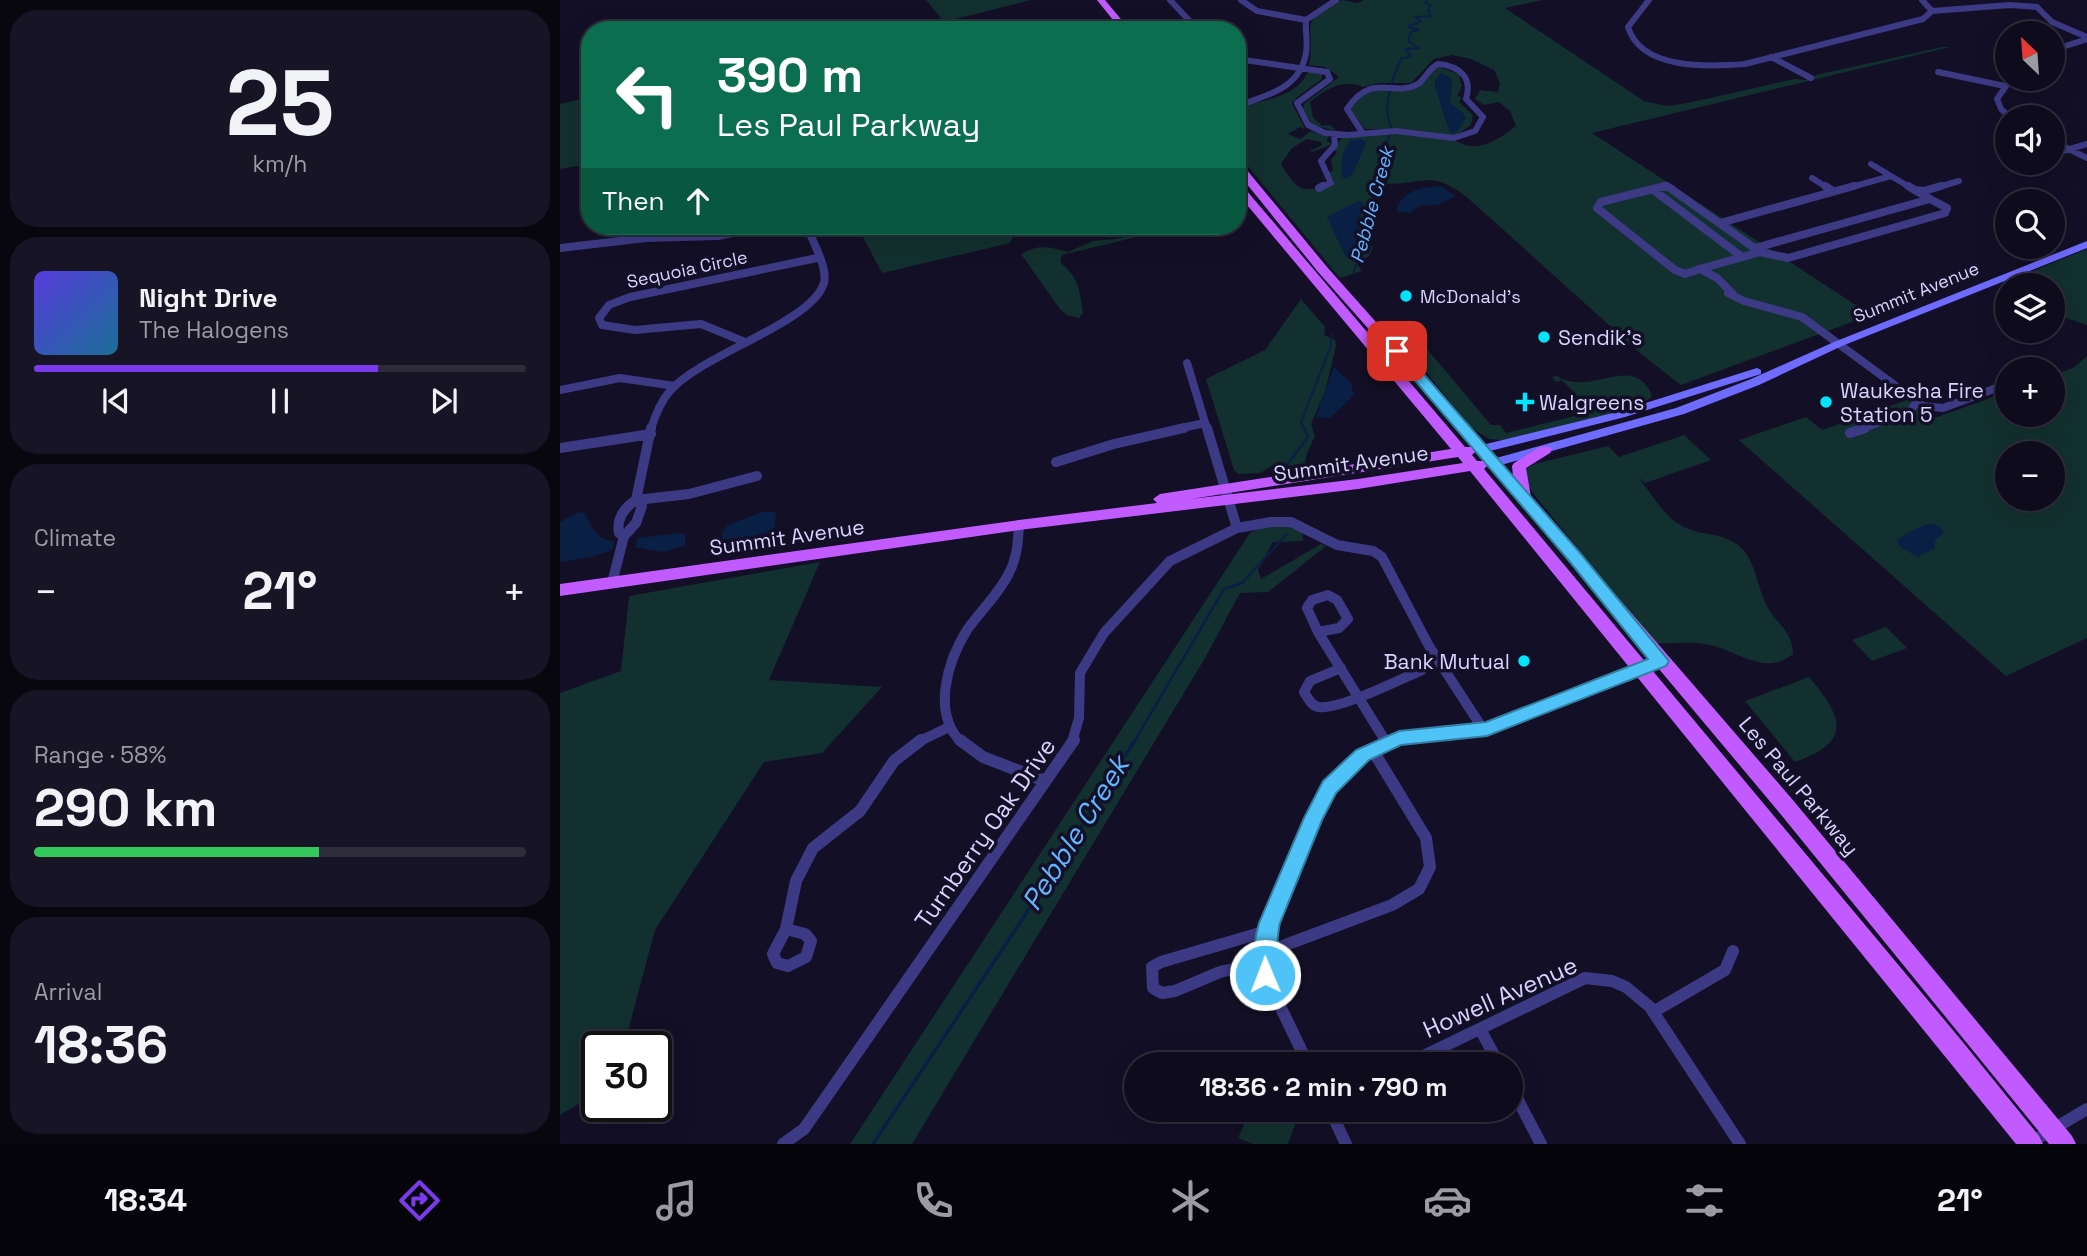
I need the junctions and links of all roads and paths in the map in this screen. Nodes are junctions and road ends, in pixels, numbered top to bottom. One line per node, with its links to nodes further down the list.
1 (1089, 0): 10 (main road)
2 (1101, 0): 11 (main road)
3 (1170, 0): 12 (street)
4 (1241, 0): 9 (street)
5 (1336, 0): 9 (street)
6 (1649, 0): 15 (street)
7 (1922, 0): 8 (street)
8 (1932, 11): 13 (street); 15 (street)
9 (1306, 20): 17 (street)
10 (1105, 21)
11 (1118, 21)
12 (1190, 21)
13 (2087, 38): 14 (street)
14 (2065, 46)
15 (1771, 57): 19 (street)
16 (1246, 61): 17 (street)
17 (1302, 67): 21 (street); 23 (street)
18 (1938, 72): 20 (street)
19 (1811, 78)
20 (1995, 84)
21 (1246, 101)
22 (1362, 132): 22 (street); 23 (street)
23 (1334, 134): 34 (street)
24 (2087, 144): 26 (street)
25 (2065, 147): 26 (street)
26 (2070, 150): 27 (street); 28 (street)
27 (2065, 151)
28 (2087, 158)
29 (1871, 164): 30 (street)
30 (1891, 176): 36 (street); 37 (street)
31 (1246, 177): 65 (main road, Les Paul Parkway)
32 (1812, 178): 37 (street)
33 (1959, 181): 36 (street)
34 (1319, 188)
35 (1652, 190): 41 (street); 49 (street); 50 (street)
36 (1914, 190): 39 (street)
37 (1833, 191): 41 (street)
38 (1246, 197): 58 (main road)
39 (1930, 199): 40 (street); 42 (street)
40 (1867, 216): 42 (street); 47 (street)
41 (1720, 223): 47 (street)
42 (1887, 230): 47 (street)
43 (723, 235): 46 (street)
44 (810, 235): 48 (street)
45 (2087, 244): 52 (main road, Summit Avenue)
46 (560, 248)
47 (1757, 250): 49 (street)
48 (817, 257): 51 (street); 51 (street, Sequoia Circle)
49 (1742, 257): 50 (street)
50 (1703, 272): 52 (street)
51 (745, 342): 54 (street)
52 (1838, 344): 57 (street); 63 (main road, Summit Avenue); 65 (main road, Summit Avenue)
53 (1186, 363): 59 (street)
54 (675, 386): 56 (street); 61 (street)
55 (1995, 388): 57 (street)
56 (560, 390)
57 (1917, 402): 60 (street)
58 (1433, 419): 64 (main road); 67 (main road)
59 (1205, 423): 66 (street); 70 (street)
60 (1850, 433)
61 (651, 434): 62 (street); 72 (street)
62 (560, 448)
63 (1545, 450): 65 (main road, Summit Avenue); 71 (main road)
64 (1461, 453): 65 (main road, Summit Avenue); 67 (main road, Summit Avenue); 68 (main road)
65 (1488, 456): 68 (main road, Summit Avenue); 71 (main road, Les Paul Parkway)
66 (1056, 462)
67 (1401, 463): 70 (main road, Summit Avenue)
68 (1472, 466): 70 (main road, Summit Avenue); 81 (main road)
69 (757, 476): 72 (street)
70 (1226, 494): 73 (main road, Summit Avenue); 74 (street)
71 (1524, 499): 79 (main road, Les Paul Parkway)
72 (636, 500): 75 (street); 75 (street)
73 (1019, 525): 76 (main road, Summit Avenue); 84 (street)
74 (1237, 527): 85 (street, Turnberry Oak Drive); 88 (street, Turnberry Oak Drive)
75 (624, 537): 76 (street)
76 (612, 583): 77 (main road, Summit Avenue)
77 (560, 590)
78 (1318, 632): 80 (street)
79 (1660, 661): 81 (street); 101 (main road, Les Paul Parkway)
80 (1341, 668): 83 (street); 83 (street)
81 (1639, 669): 85 (street); 106 (main road)
82 (1422, 670): 83 (street)
83 (1356, 695): 86 (street)
84 (948, 726): 88 (street); 89 (street)
85 (1483, 729): 86 (street)
86 (1387, 743): 87 (street)
87 (1372, 749): 90 (street); 92 (street)
88 (1045, 781): 102 (street, Turnberry Oak Drive)
89 (786, 929)
90 (1267, 931): 92 (street); 92 (street)
91 (1732, 951): 93 (street)
92 (1264, 957): 95 (street)
93 (1653, 1012): 94 (street, Howell Avenue); 105 (street, Howell Avenue)
94 (1480, 1029): 96 (street, Howell Avenue); 97 (street)
95 (1302, 1052)
96 (1432, 1052)
97 (1492, 1052)
98 (2087, 1109): 101 (street)
99 (1523, 1110): 104 (street)
100 (1336, 1122): 103 (street)
101 (2058, 1137): 106 (street)
102 (783, 1144)
103 (1346, 1144)
104 (1541, 1144)
105 (1740, 1144)
106 (2030, 1144)

